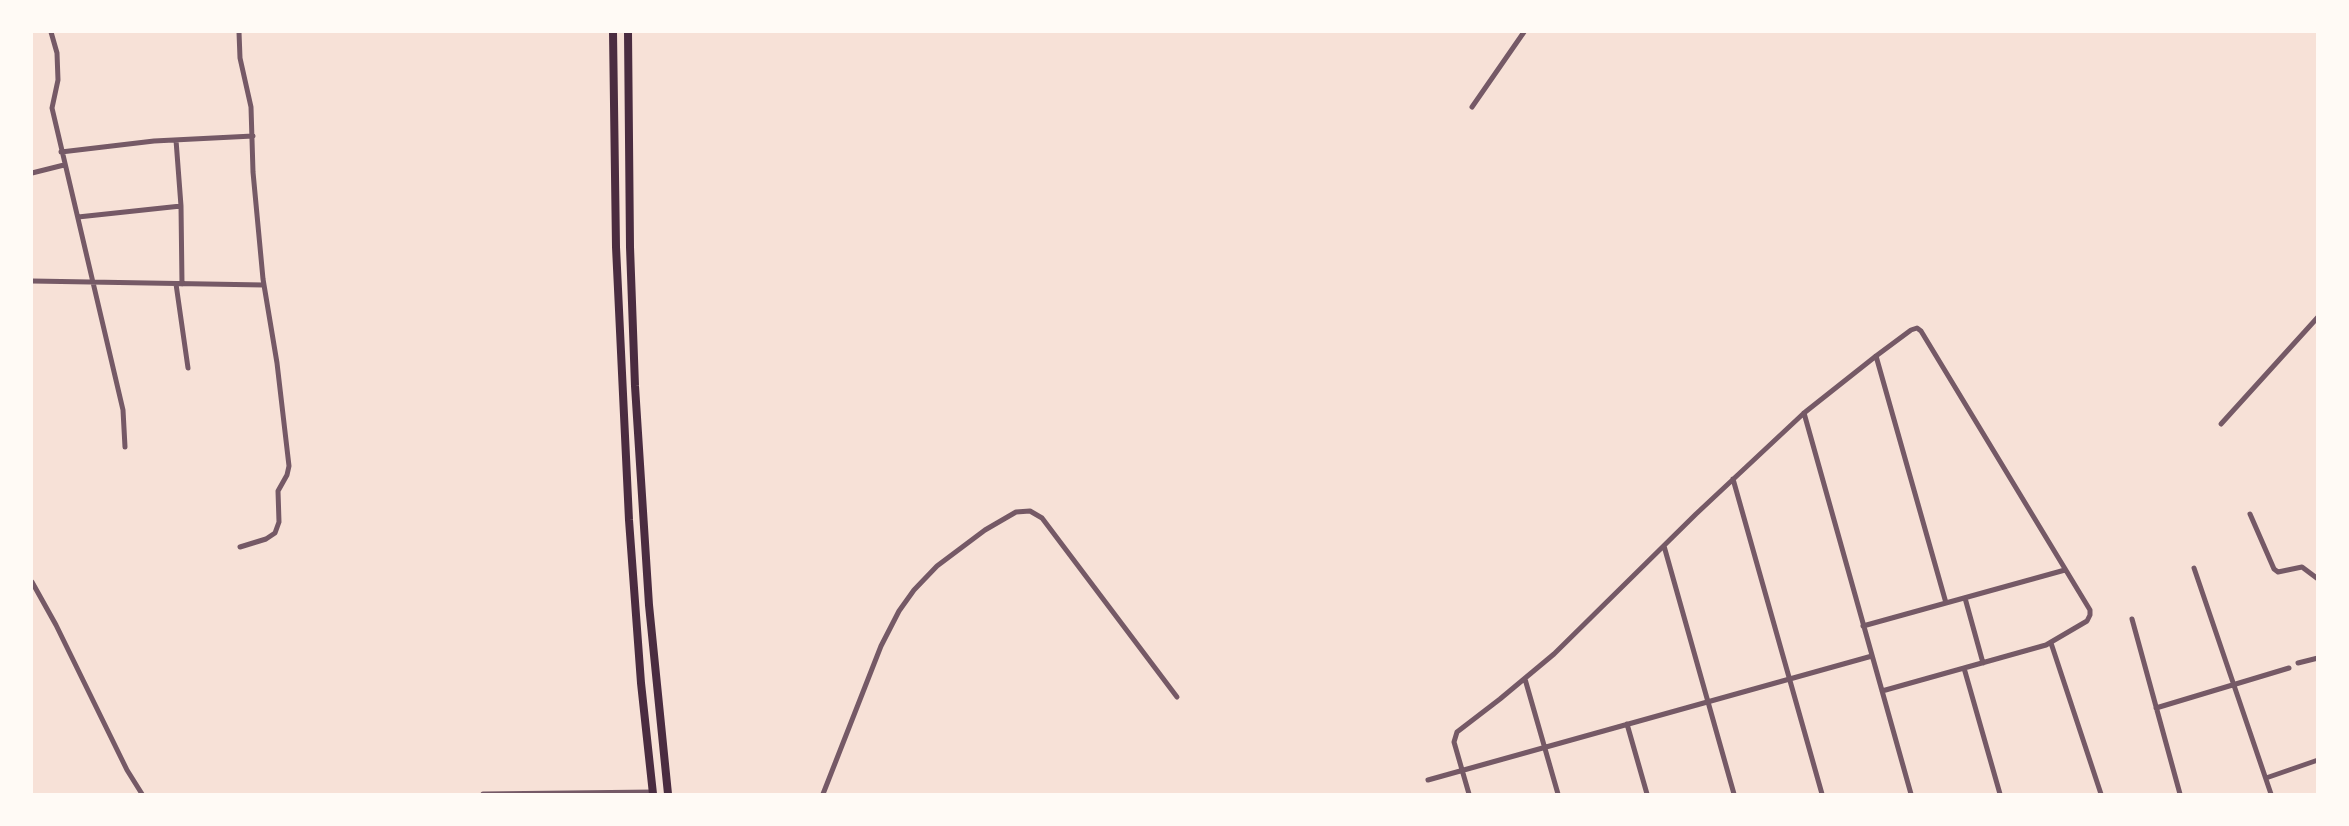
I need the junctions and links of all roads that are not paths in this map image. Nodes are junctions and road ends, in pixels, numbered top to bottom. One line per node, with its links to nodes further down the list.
1 (51, 32): 9 (street)
2 (240, 32): 7 (street)
3 (613, 32): 14 (highway)
4 (628, 32): 15 (highway)
5 (1524, 32): 6 (street)
6 (1472, 107)
7 (253, 136): 8 (street); 19 (street)
8 (176, 140): 9 (street); 12 (street)
9 (61, 152): 10 (street)
10 (64, 165): 11 (street); 13 (street)
11 (32, 173)
12 (180, 206): 13 (street); 18 (street)
13 (78, 217): 17 (street)
14 (616, 247): 15 (highway); 58 (highway)
15 (630, 247): 61 (highway)
16 (32, 281): 17 (street)
17 (94, 282): 18 (street); 25 (street)
18 (179, 284): 19 (street); 22 (street)
19 (264, 285): 29 (street)
20 (2318, 317): 24 (street)
21 (1876, 356): 23 (street); 31 (street); 35 (street)
22 (188, 368)
23 (1804, 413): 26 (street); 37 (street)
24 (2221, 424)
25 (125, 447)
26 (1733, 479): 28 (street); 45 (street)
27 (2250, 514): 32 (street)
28 (1665, 546): 46 (street); 50 (street)
29 (240, 547)
30 (2194, 568): 47 (street)
31 (2066, 570): 34 (street); 38 (street)
32 (2318, 579)
33 (32, 582): 59 (street)
34 (1965, 598): 35 (street); 41 (street)
35 (1946, 603): 37 (street)
36 (2132, 619): 51 (street)
37 (1863, 626): 39 (street)
38 (2051, 643): 41 (street); 70 (street)
39 (1872, 656): 45 (street); 48 (street)
40 (2318, 658): 42 (street)
41 (1983, 663): 43 (street)
42 (2298, 663)
43 (1964, 668): 48 (street); 69 (street)
44 (2289, 668): 47 (street)
45 (1790, 678): 50 (street); 67 (street)
46 (1525, 679): 53 (street); 55 (street)
47 (2235, 685): 51 (street); 56 (street)
48 (1882, 691): 68 (street)
49 (1177, 697): 62 (street)
50 (1708, 701): 52 (street); 66 (street)
51 (2156, 708): 71 (street)
52 (1627, 724): 53 (street); 65 (street)
53 (1544, 747): 55 (street); 64 (street)
54 (2318, 760): 56 (street)
55 (1462, 770): 57 (street); 63 (street)
56 (2266, 778): 72 (street)
57 (1428, 780)
58 (653, 793): 60 (street)
59 (142, 795)
60 (483, 795)
61 (668, 795)
62 (823, 795)
63 (1469, 795)
64 (1558, 795)
65 (1647, 795)
66 (1734, 795)
67 (1822, 795)
68 (1911, 795)
69 (2000, 795)
70 (2102, 795)
71 (2180, 795)
72 (2271, 795)

